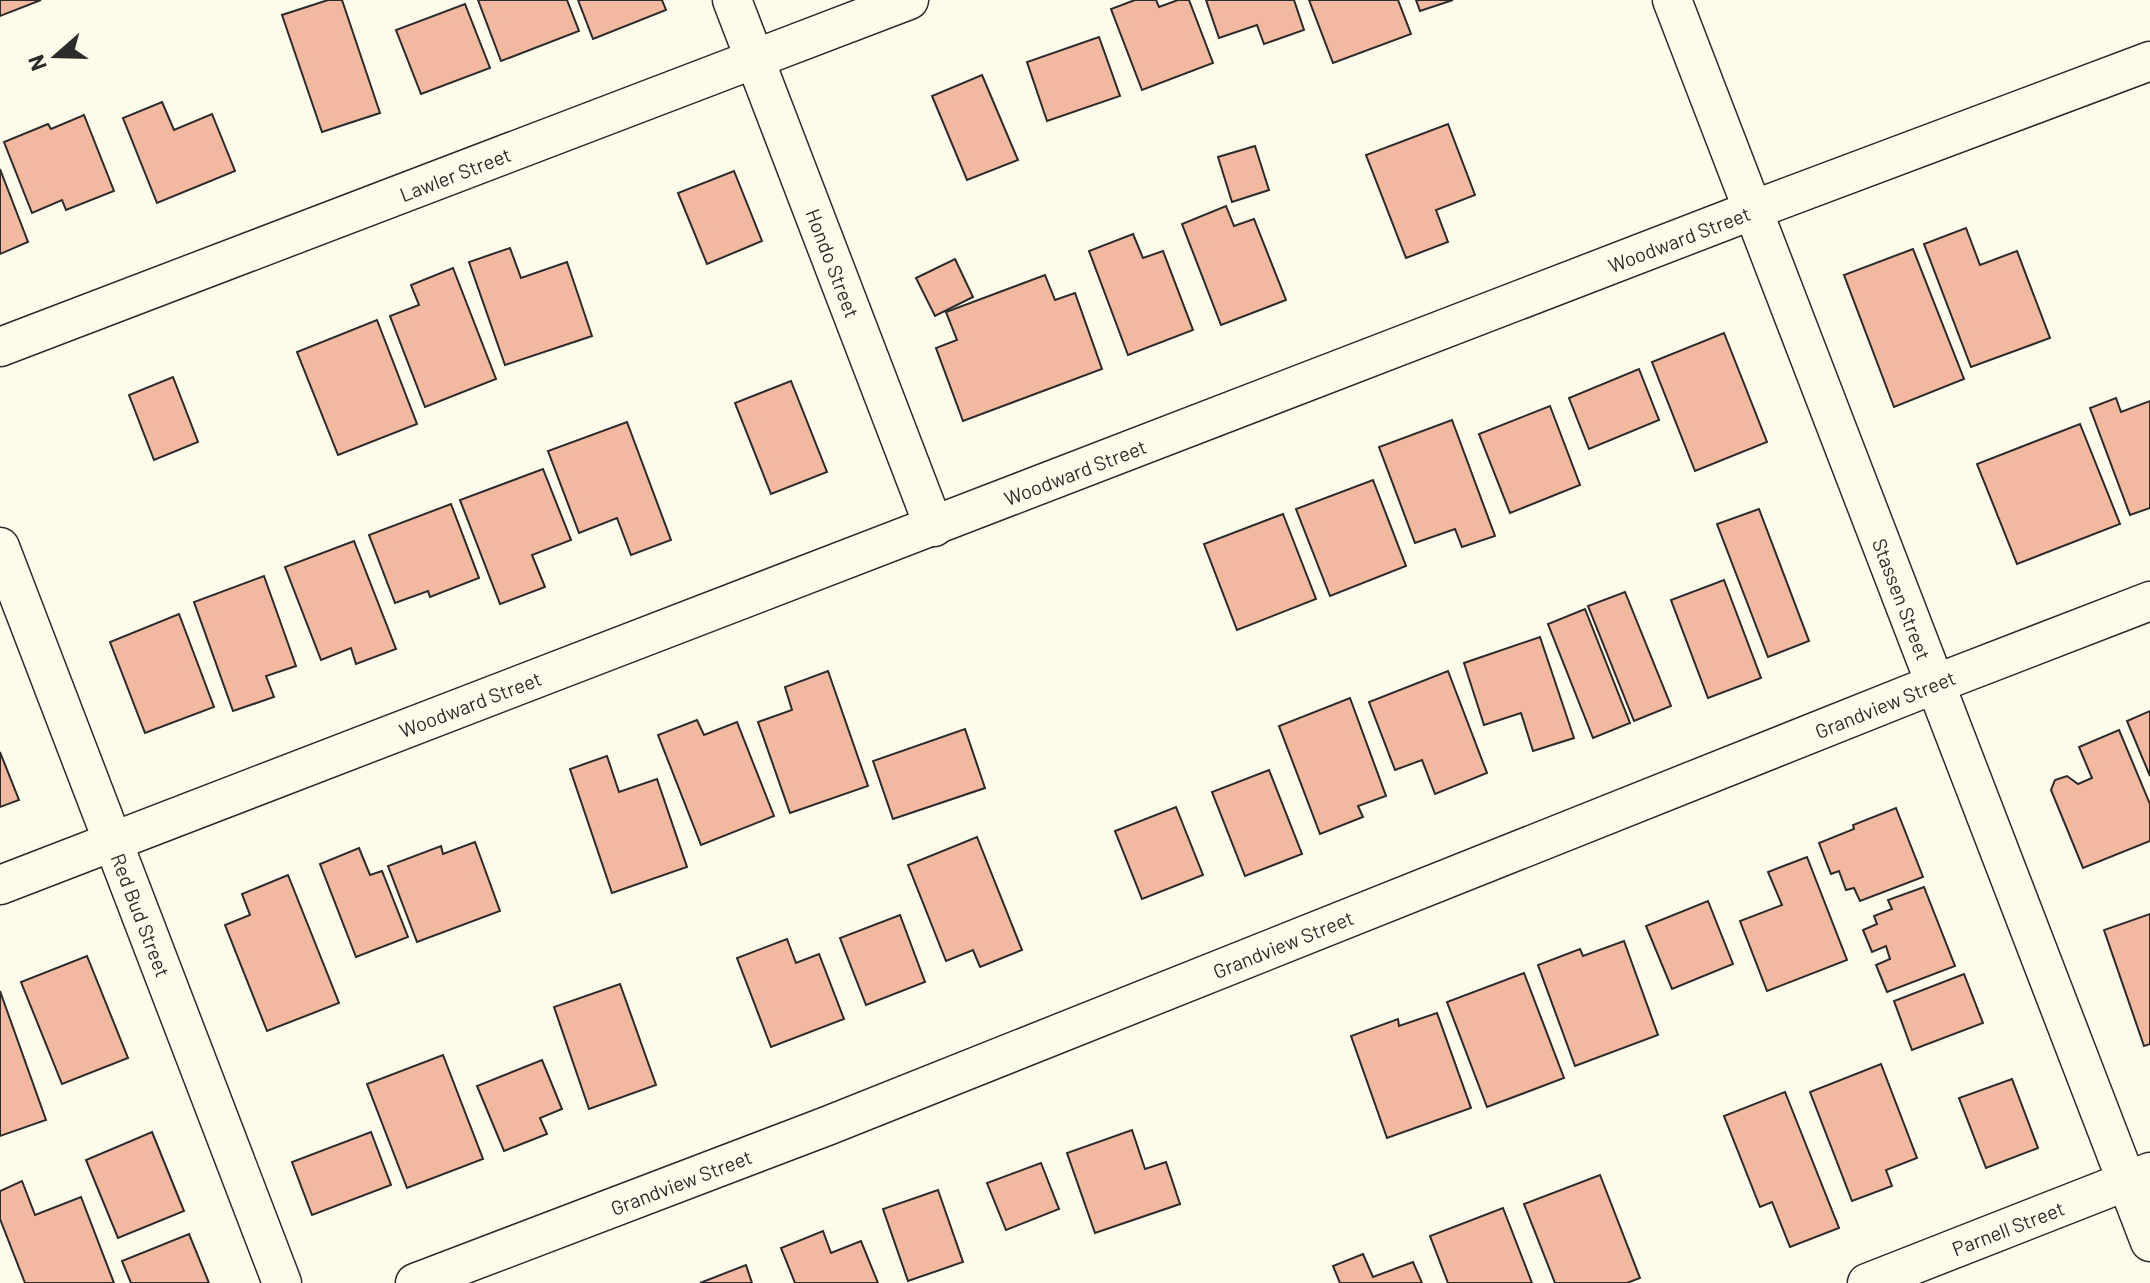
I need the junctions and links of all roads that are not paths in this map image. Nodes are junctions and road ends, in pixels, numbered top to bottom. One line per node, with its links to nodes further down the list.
1 (732, 0): 4 (street, Hondo Street)
2 (909, 0): 4 (street, Lawler Street)
3 (1672, 0): 6 (street, Stassen Street)
4 (755, 60): 7 (street, Lawler Street); 8 (street, Hondo Street)
5 (2150, 61): 6 (street, Woodward Street)
6 (1753, 210): 8 (street, Woodward Street); 11 (street, Stassen Street)
7 (0, 347)
8 (934, 527): 12 (street, Woodward Street)
9 (0, 547): 12 (street, Red Bud Street)
10 (2150, 601): 11 (street, Grandview Street)
11 (1935, 684): 14 (street, Stassen Street); 17 (street, Grandview Street)
12 (113, 841): 13 (street, Woodward Street); 16 (street, Red Bud Street)
13 (0, 885)
14 (2138, 1177): 15 (street, Stassen Street); 18 (street, Parnell Street)
15 (2150, 1242)
16 (282, 1283)
17 (415, 1283)
18 (1867, 1283)

